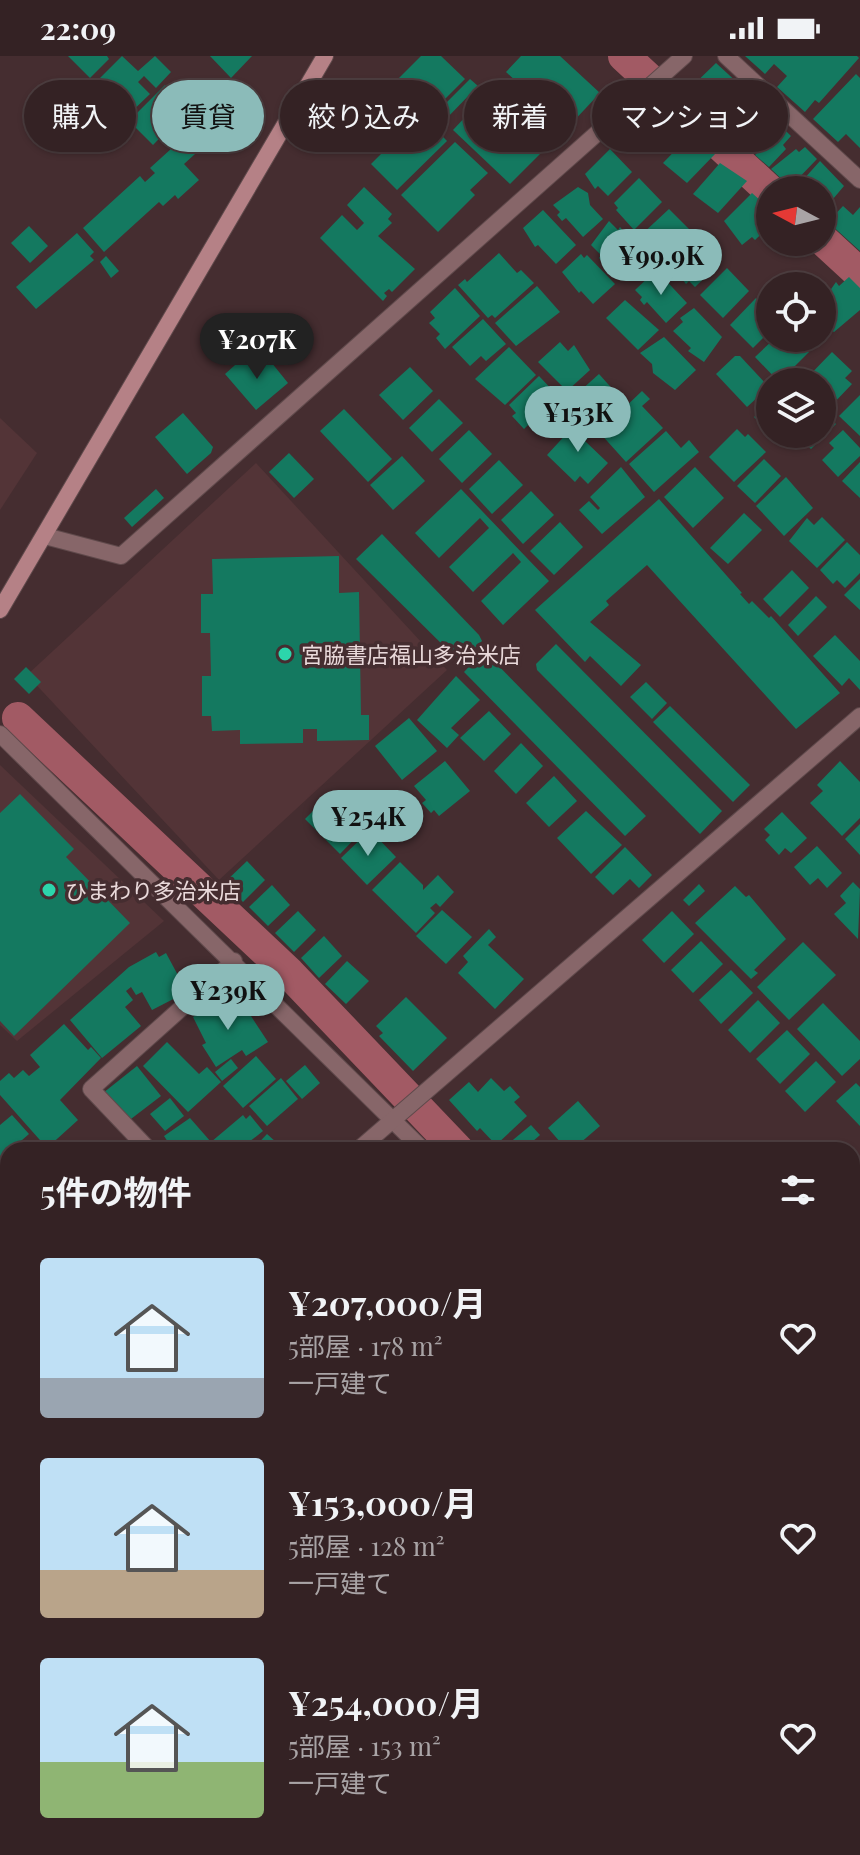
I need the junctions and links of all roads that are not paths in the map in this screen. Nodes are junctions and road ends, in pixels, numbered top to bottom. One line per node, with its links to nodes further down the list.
1 (325, 56): 5 (street)
2 (684, 56): 5 (street)
3 (726, 56): 4 (street)
4 (860, 180)
5 (45, 536): 6 (street)
6 (0, 610)
7 (860, 716): 10 (street)
8 (0, 734): 9 (street)
9 (234, 961): 10 (street); 11 (street)
10 (396, 1117): 12 (street); 13 (street)
11 (141, 1142)
12 (367, 1142)
13 (416, 1142)

